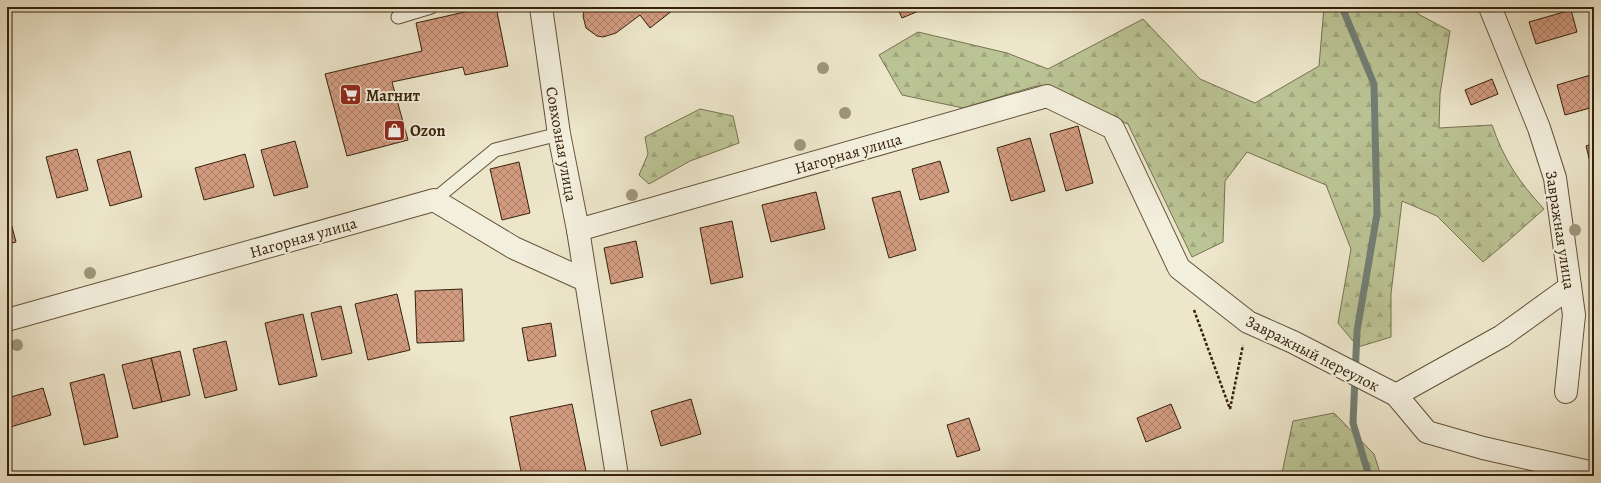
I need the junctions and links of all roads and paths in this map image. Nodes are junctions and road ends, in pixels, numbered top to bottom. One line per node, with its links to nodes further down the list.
1 (431, 7): 4 (lane)
2 (541, 7): 6 (street, Совхозная улица)
3 (1490, 7): 10 (street, Завражная улица)
4 (398, 17)
5 (1114, 128): 8 (street, Нагорная улица); 13 (street, Завражный переулок)
6 (559, 134): 7 (lane); 8 (street, Совхозная улица)
7 (434, 200): 9 (street); 12 (street, Нагорная улица)
8 (578, 230): 9 (street, Совхозная улица)
9 (585, 280): 17 (street, Совхозная улица)
10 (1570, 287): 14 (street, Завражная улица); 15 (street)
11 (1192, 305): 13 (path)
12 (7, 320)
13 (1248, 322): 15 (street, Завражный переулок)
14 (1566, 392)
15 (1396, 395): 16 (street, Завражный переулок)
16 (1594, 473)
17 (617, 476)

